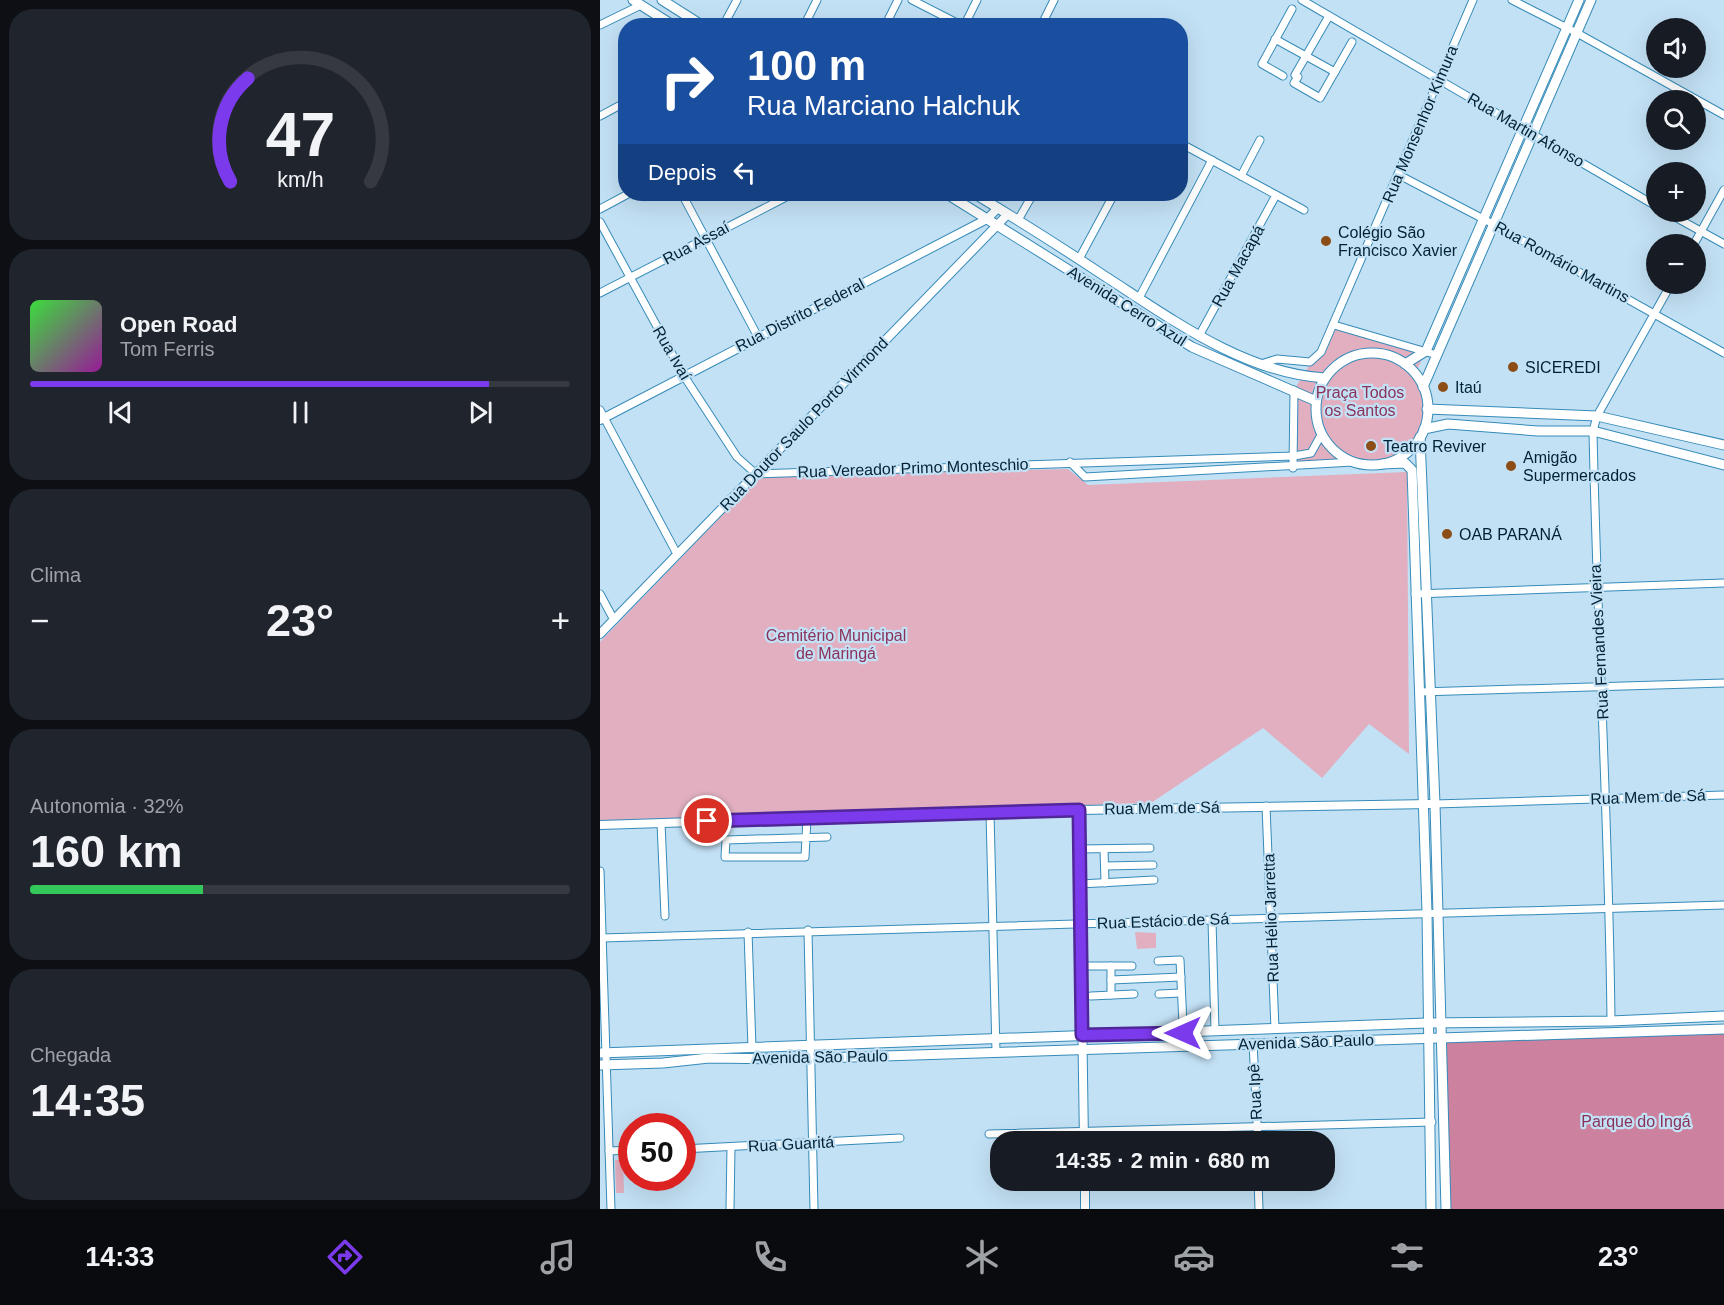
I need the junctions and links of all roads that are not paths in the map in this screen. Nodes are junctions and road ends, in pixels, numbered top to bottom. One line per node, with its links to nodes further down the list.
1 (662, 0): 18 (main road)
2 (736, 0): 19 (street)
3 (818, 0): 20 (street)
4 (898, 0): 21 (street)
5 (912, 0): 22 (street)
6 (977, 0): 23 (street)
7 (1054, 0): 24 (street)
8 (1302, 0): 14 (street, Rua Martin Afonso)
9 (1473, 0): 33 (street, Rua Monsenhor Kimura)
10 (1512, 0): 26 (street)
11 (1579, 0): 26 (main road)
12 (1591, 0): 27 (main road)
13 (637, 2): 17 (main road); 25 (street)
14 (1316, 4): 16 (street, Rua Martin Afonso)
15 (1292, 9): 28 (street)
16 (1329, 16): 30 (street); 33 (street, Rua Martin Afonso)
17 (662, 18)
18 (691, 18)
19 (727, 18)
20 (808, 18)
21 (889, 18)
22 (947, 18)
23 (967, 18)
24 (1045, 18)
25 (600, 25)
26 (1567, 28): 27 (street); 37 (main road)
27 (1577, 33): 35 (street); 38 (main road)
28 (1275, 39): 30 (street); 32 (street)
29 (1352, 42): 31 (street)
30 (1306, 56): 31 (street); 31 (street)
31 (1335, 72)
32 (1283, 76)
33 (1439, 79): 37 (street, Rua Martin Afonso); 42 (street, Rua Monsenhor Kimura)
34 (618, 106): 36 (street)
35 (1724, 115)
36 (600, 116)
37 (1522, 129): 38 (street, Rua Martin Afonso); 59 (main road)
38 (1533, 135): 47 (street, Rua Martin Afonso); 63 (main road)
39 (1260, 140): 43 (street)
40 (1188, 146): 41 (street)
41 (1212, 160): 43 (street); 72 (street)
42 (1399, 175): 59 (street, Rua Romário Martins); 74 (street, Rua Monsenhor Kimura)
43 (1241, 176): 45 (street)
44 (1724, 190): 65 (street)
45 (1276, 195): 56 (street); 75 (street, Rua Macapá)
46 (618, 199): 55 (street)
47 (1646, 200)
48 (686, 201): 66 (street)
49 (778, 201): 66 (street, Rua Assaí)
50 (958, 201): 58 (main road, Avenida Cerro Azul)
51 (986, 201): 54 (main road, Avenida Cerro Azul)
52 (1029, 201): 60 (street)
53 (1110, 201): 68 (street)
54 (998, 208): 57 (main road, Avenida Cerro Azul); 58 (street, Rua Distrito Federal)
55 (600, 209)
56 (1304, 210)
57 (1008, 214): 60 (main road, Avenida Cerro Azul); 64 (street, Rua Doutor Saulo Porto Virmond)
58 (987, 219): 64 (main road, Avenida Cerro Azul); 76 (street, Rua Distrito Federal)
59 (1483, 219): 63 (street, Rua Romário Martins); 78 (main road)
60 (1018, 220): 68 (main road, Avenida Cerro Azul)
61 (600, 222): 69 (street, Rua Ivaí)
62 (1684, 222): 65 (street)
63 (1493, 224): 73 (street, Rua Romário Martins); 80 (main road)
64 (997, 225): 81 (main road, Avenida Cerro Azul); 102 (street, Rua Doutor Saulo Porto Virmond)
65 (1702, 232): 67 (street)
66 (706, 238): 69 (street, Rua Assaí); 76 (street)
67 (1724, 244)
68 (1079, 259): 72 (main road, Avenida Cerro Azul)
69 (630, 278): 70 (street, Rua Assaí); 84 (street, Rua Ivaí)
70 (600, 293)
71 (1665, 294): 73 (street, Rua Fernandes Vieira)
72 (1138, 298): 75 (main road, Avenida Cerro Azul)
73 (1653, 313): 79 (street, Rua Romário Martins); 91 (street, Rua Fernandes Vieira)
74 (1334, 325): 78 (street); 82 (street, Rua Monsenhor Kimura)
75 (1199, 336): 77 (main road, Avenida Cerro Azul)
76 (758, 337): 84 (street, Rua Distrito Federal)
77 (1227, 349): 81 (main road); 82 (main road, Avenida Cerro Azul)
78 (1426, 351): 80 (street); 83 (main road)
79 (1724, 353)
80 (1437, 355): 86 (main road)
81 (1222, 360): 87 (main road, Avenida Cerro Azul)
82 (1261, 364): 85 (main road, Avenida Cerro Azul)
83 (1405, 364): 85 (main road); 86 (main road)
84 (684, 376): 90 (street, Rua Distrito Federal); 102 (street, Rua Ivaí)
85 (1326, 378): 88 (main road)
86 (1423, 387): 89 (main road)
87 (1294, 390): 88 (main road, Avenida Cerro Azul); 96 (street)
88 (1316, 401): 94 (main road)
89 (1427, 409): 91 (main road); 93 (main road)
90 (601, 416): 103 (street)
91 (1597, 416): 92 (street, Rua Fernandes Vieira); 95 (main road)
92 (1593, 431): 93 (main road); 100 (main road); 105 (street, Rua Fernandes Vieira)
93 (1422, 433): 99 (main road); 106 (main road)
94 (1321, 435): 96 (street, Rua Vereador Primo Monteschio); 98 (main road)
95 (1724, 445)
96 (1294, 456): 97 (street, Rua Vereador Primo Monteschio); 101 (street)
97 (1070, 462): 101 (street); 102 (street, Rua Vereador Primo Monteschio)
98 (1353, 462): 99 (main road); 101 (street)
99 (1382, 464): 108 (main road)
100 (1724, 465)
101 (1293, 468)
102 (756, 474): 103 (street, Rua Doutor Saulo Porto Virmond)
103 (677, 554): 109 (street, Rua Doutor Saulo Porto Virmond)
104 (1724, 584): 105 (street)
105 (1596, 589): 106 (street); 112 (street, Rua Fernandes Vieira)
106 (1427, 593): 108 (street); 114 (main road)
107 (600, 594): 109 (street)
108 (1414, 594): 113 (main road)
109 (614, 620): 110 (street, Rua Doutor Saulo Porto Virmond)
110 (600, 634)
111 (1724, 683): 112 (street)
112 (1601, 686): 114 (street); 116 (street, Rua Fernandes Vieira)
113 (1420, 692): 114 (street); 117 (main road)
114 (1431, 692): 118 (main road)
115 (1724, 795): 116 (street, Rua Mem de Sá)
116 (1607, 798): 118 (street, Rua Mem de Sá); 137 (street, Rua Fernandes Vieira)
117 (1423, 804): 118 (street, Rua Mem de Sá); 119 (street, Rua Mem de Sá); 139 (main road)
118 (1435, 804): 138 (main road)
119 (1266, 806): 120 (street, Rua Mem de Sá); 141 (street, Rua Hélio Jarretta)
120 (1079, 810): 121 (street, Rua Mem de Sá); 128 (street)
121 (990, 813): 122 (street, Rua Mem de Sá); 144 (street)
122 (807, 818): 123 (street, Rua Mem de Sá); 126 (street)
123 (661, 823): 124 (street, Rua Mem de Sá); 140 (street)
124 (600, 825)
125 (827, 837): 126 (street)
126 (806, 838): 126 (street)
127 (1150, 848): 129 (street)
128 (1080, 849): 129 (street); 134 (street)
129 (1104, 849): 131 (street)
130 (1153, 865): 131 (street)
131 (1105, 866): 135 (street)
132 (600, 871): 147 (street)
133 (1154, 880): 135 (street)
134 (1080, 884): 135 (street); 143 (street)
135 (1105, 884)
136 (1724, 904): 137 (street, Rua Estácio de Sá)
137 (1610, 907): 138 (street, Rua Estácio de Sá); 161 (street, Rua Fernandes Vieira)
138 (1438, 911): 139 (street, Rua Estácio de Sá); 163 (main road)
139 (1427, 912): 141 (street, Rua Estácio de Sá); 162 (main road)
140 (665, 916)
141 (1271, 918): 142 (street, Rua Estácio de Sá); 164 (street, Rua Hélio Jarretta)
142 (1212, 920): 143 (street, Rua Estácio de Sá); 167 (street)
143 (1079, 923): 144 (street, Rua Estácio de Sá); 170 (street)
144 (993, 926): 145 (street, Rua Estácio de Sá); 173 (street)
145 (808, 930): 146 (street, Rua Estácio de Sá); 175 (street)
146 (748, 932): 147 (street, Rua Estácio de Sá); 177 (street)
147 (602, 938): 180 (street)
148 (1158, 961): 152 (street)
149 (1087, 966): 150 (street)
150 (1110, 966): 151 (street); 153 (street)
151 (1132, 966)
152 (1181, 978): 153 (street); 154 (street)
153 (1111, 980): 157 (street)
154 (1181, 993): 156 (street); 169 (street)
155 (1134, 994): 157 (street)
156 (1159, 994)
157 (1111, 995): 158 (street)
158 (1091, 996)
159 (1695, 1017): 160 (main road, Avenida São Paulo); 161 (main road, Avenida São Paulo); 168 (main road)
160 (1724, 1018): 165 (main road)
161 (1611, 1021): 163 (main road, Avenida São Paulo)
162 (1427, 1023): 163 (main road, Avenida São Paulo); 164 (main road, Avenida São Paulo); 171 (main road)
163 (1442, 1023): 172 (main road)
164 (1275, 1029): 167 (main road, Avenida São Paulo)
165 (1701, 1029): 166 (main road, Avenida São Paulo); 168 (main road, Avenida São Paulo)
166 (1724, 1029)
167 (1215, 1031): 169 (main road, Avenida São Paulo)
168 (1669, 1031): 172 (main road, Avenida São Paulo)
169 (1183, 1033): 170 (main road, Avenida São Paulo); 176 (street)
170 (1082, 1035): 173 (main road, Avenida São Paulo); 178 (street)
171 (1428, 1037): 172 (main road, Avenida São Paulo); 174 (main road, Avenida São Paulo); 183 (main road)
172 (1442, 1037): 202 (main road)
173 (996, 1039): 175 (main road, Avenida São Paulo); 179 (street)
174 (1252, 1043): 176 (main road, Avenida São Paulo); 184 (street, Rua Ipê)
175 (811, 1046): 177 (main road, Avenida São Paulo); 181 (street)
176 (1184, 1046): 178 (main road, Avenida São Paulo)
177 (752, 1048): 180 (main road, Avenida São Paulo)
178 (1082, 1049): 179 (main road, Avenida São Paulo); 185 (street)
179 (996, 1052): 181 (main road, Avenida São Paulo)
180 (602, 1053): 182 (street)
181 (811, 1058): 182 (main road, Avenida São Paulo); 189 (street)
182 (603, 1065): 192 (street)
183 (1432, 1122): 184 (street); 201 (main road)
184 (1257, 1127): 186 (street); 187 (street, Rua Ipê)
185 (1084, 1131)
186 (1188, 1131)
187 (1257, 1131)
188 (900, 1138): 189 (street, Rua Guaritá)
189 (813, 1143): 190 (street, Rua Guaritá); 198 (street)
190 (731, 1147): 191 (street, Rua Guaritá); 197 (street)
191 (696, 1148)
192 (609, 1151): 193 (street); 196 (street)
193 (618, 1151)
194 (1085, 1191): 199 (street)
195 (1258, 1191): 200 (street)
196 (611, 1209)
197 (730, 1209)
198 (814, 1209)
199 (1085, 1209)
200 (1259, 1209)
201 (1431, 1209)
202 (1446, 1209)

